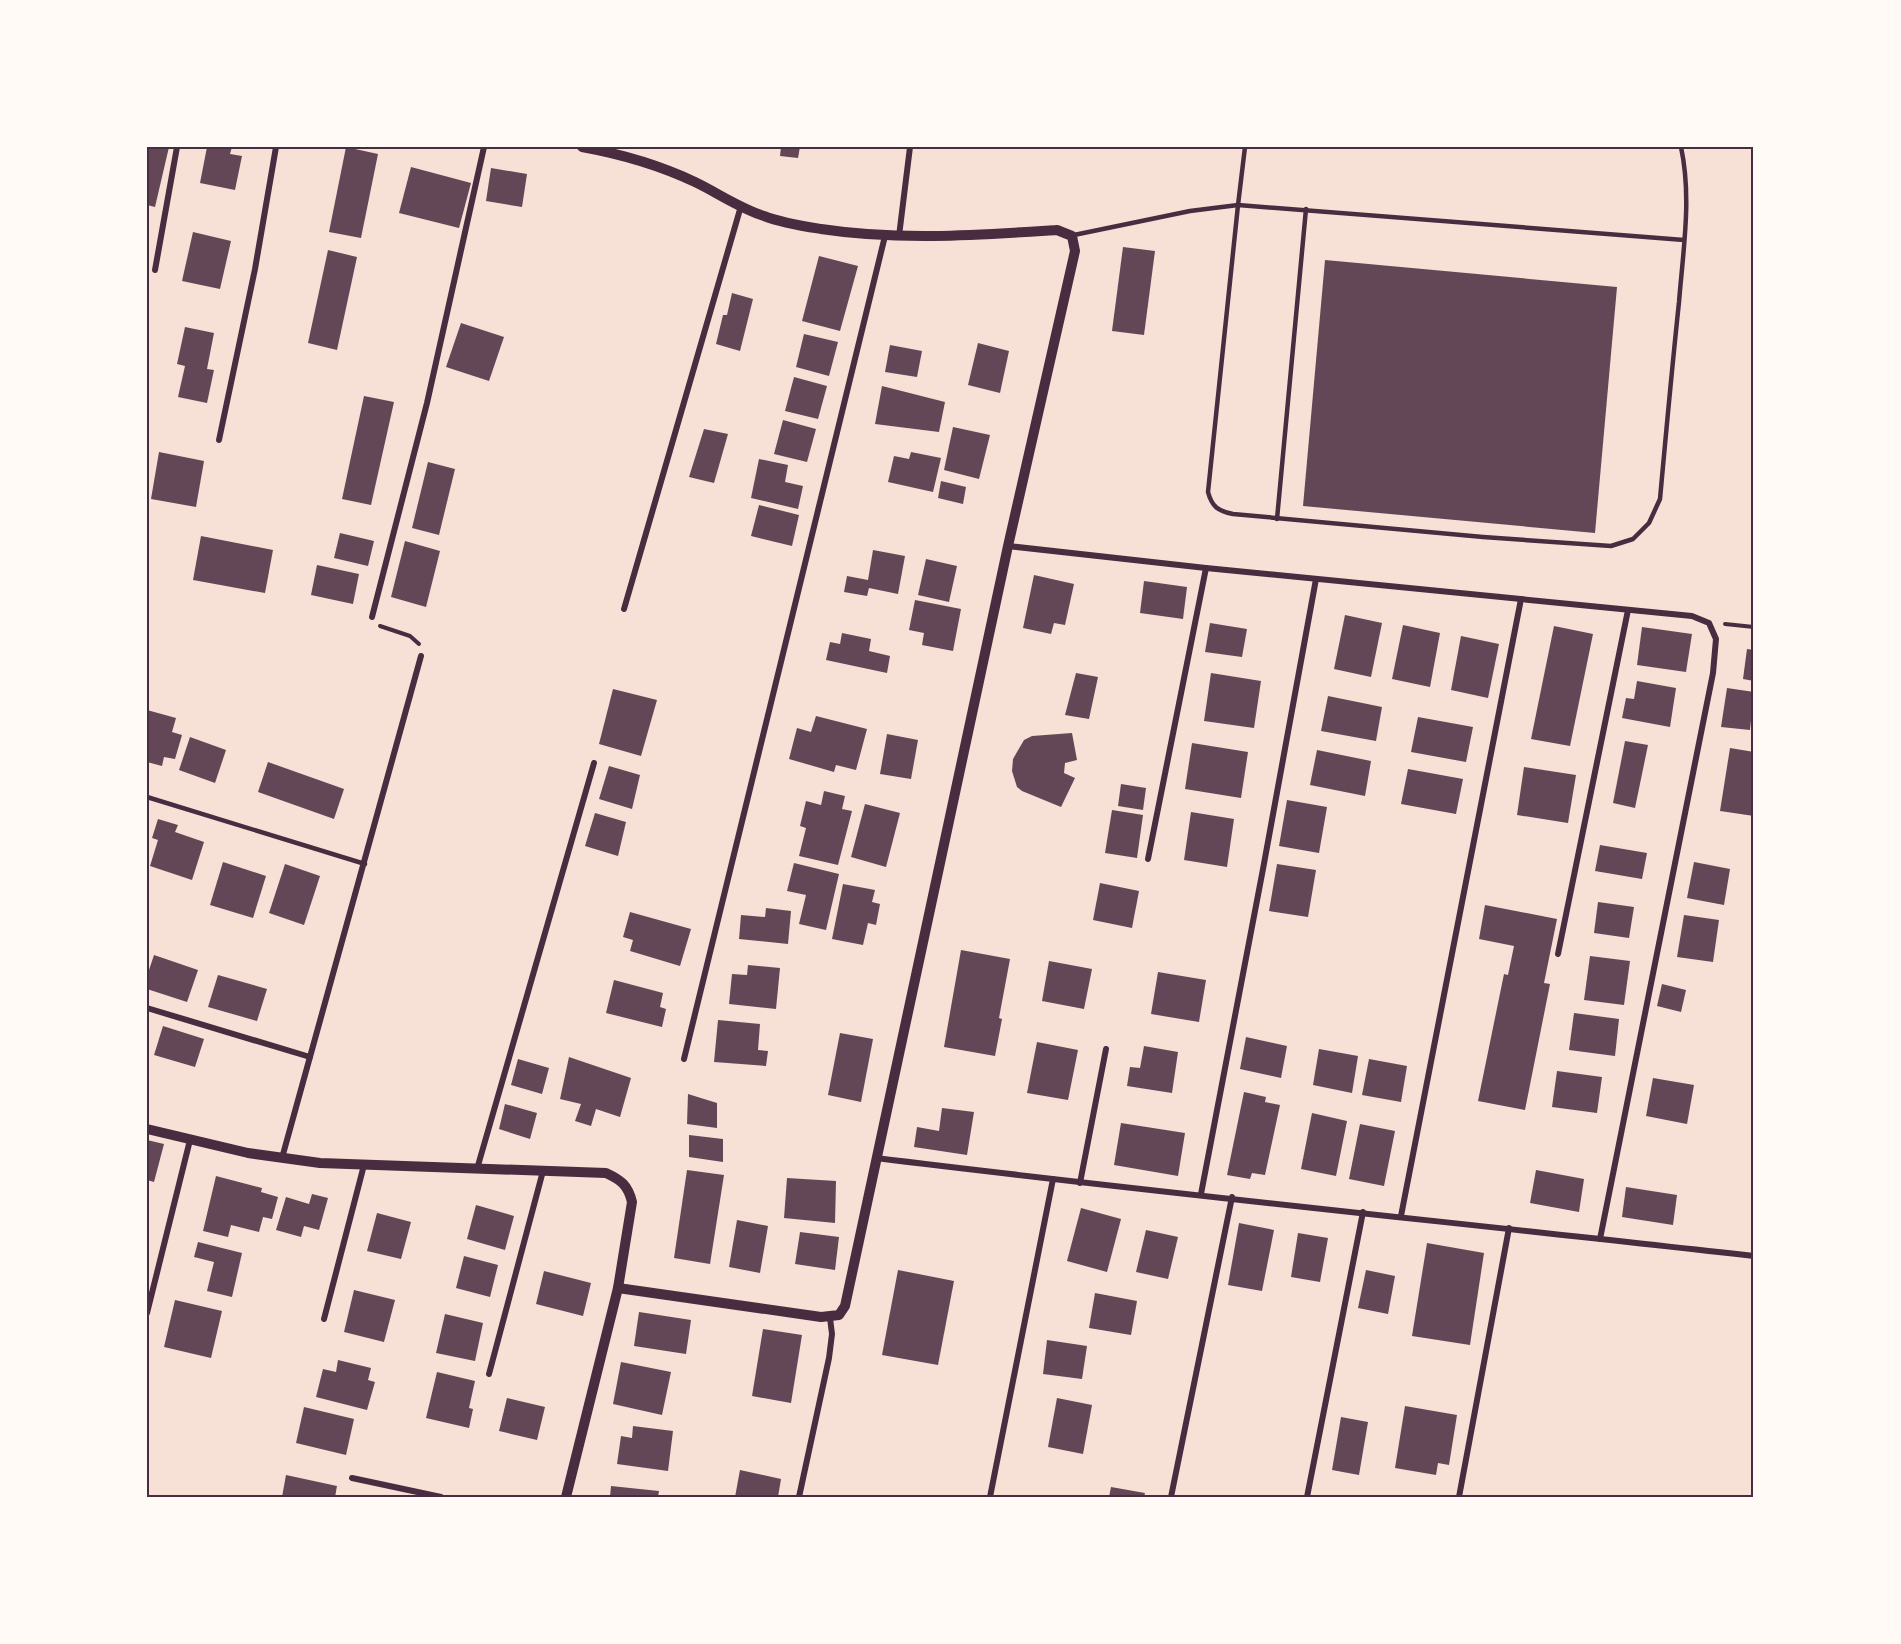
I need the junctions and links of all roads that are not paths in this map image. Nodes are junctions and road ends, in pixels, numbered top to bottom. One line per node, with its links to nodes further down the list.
1 (177, 147): 15 (street)
2 (276, 147): 16 (street)
3 (484, 147): 24 (street)
4 (582, 147): 9 (street)
5 (910, 147): 12 (street)
6 (1245, 147): 8 (lane)
7 (1681, 147): 14 (lane)
8 (1238, 205): 10 (lane); 13 (lane); 17 (lane)
9 (741, 206): 11 (street); 22 (street)
10 (1306, 209): 14 (lane); 17 (lane)
11 (885, 236): 12 (street); 34 (street)
12 (899, 236): 13 (street)
13 (1072, 236): 18 (street)
14 (1684, 240): 17 (lane)
15 (155, 270)
16 (219, 440)
17 (1277, 519)
18 (1008, 546): 19 (street); 38 (street)
19 (1206, 568): 20 (street); 28 (street)
20 (1316, 579): 21 (street); 44 (street)
21 (1521, 599): 23 (street); 47 (street)
22 (624, 609)
23 (1628, 610): 30 (street); 49 (street)
24 (372, 617)
25 (421, 656): 29 (street)
26 (594, 763): 40 (street)
27 (147, 798): 29 (lane)
28 (1148, 859)
29 (365, 864): 33 (street)
30 (1558, 954)
31 (147, 1008): 33 (street)
32 (1106, 1049): 43 (street)
33 (310, 1057): 37 (street)
34 (684, 1059)
35 (147, 1129): 36 (street)
36 (190, 1140): 37 (street); 52 (street)
37 (282, 1158): 39 (street)
38 (876, 1158): 42 (street); 53 (street)
39 (364, 1165): 40 (street); 54 (street)
40 (477, 1169): 41 (street)
41 (543, 1171): 51 (street); 55 (street)
42 (1053, 1179): 43 (street); 60 (street)
43 (1080, 1183): 44 (street)
44 (1201, 1194): 45 (street)
45 (1232, 1197): 46 (street); 61 (street)
46 (1362, 1212): 47 (street); 62 (street)
47 (1401, 1216): 48 (street)
48 (1509, 1228): 49 (street); 63 (street)
49 (1600, 1239): 50 (street)
50 (1754, 1256)
51 (618, 1288): 53 (street); 58 (street)
52 (147, 1313)
53 (830, 1318): 59 (street)
54 (324, 1319)
55 (489, 1374)
56 (352, 1478): 57 (street)
57 (441, 1497)
58 (566, 1497)
59 (799, 1497)
60 (990, 1497)
61 (1172, 1497)
62 (1306, 1497)
63 (1459, 1497)

